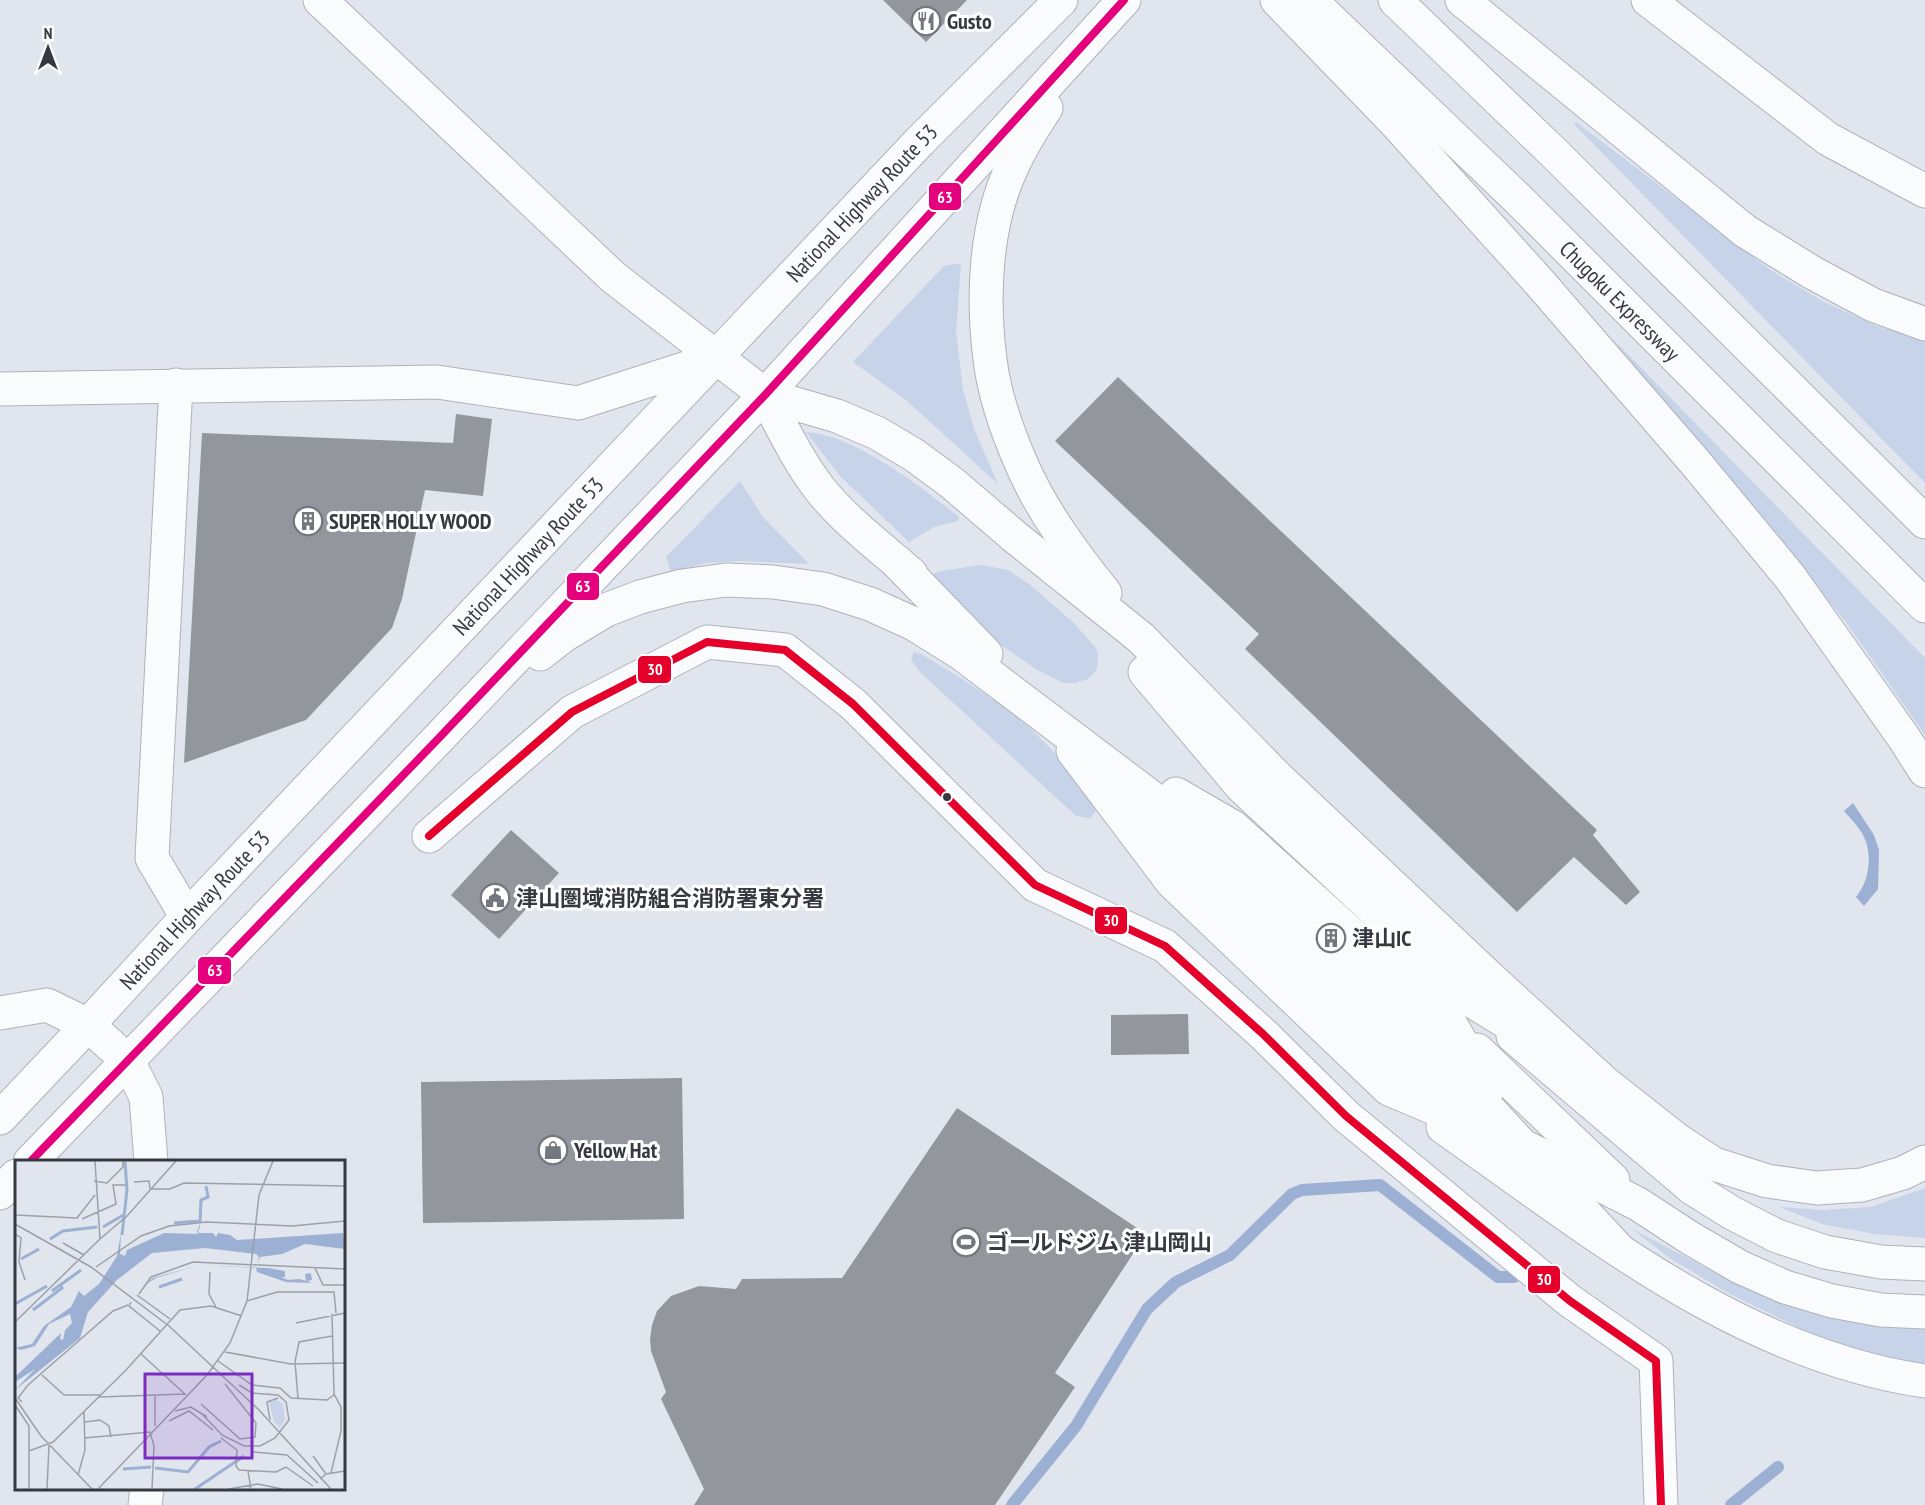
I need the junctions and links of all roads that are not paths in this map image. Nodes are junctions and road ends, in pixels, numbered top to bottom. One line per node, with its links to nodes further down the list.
1 (320, 0): 11 (main road)
2 (1061, 0): 11 (main road, National Highway Route 53)
3 (1278, 0): 22 (main road)
4 (1310, 0): 18 (main road, Chugoku Expressway)
5 (1395, 0): 15 (main road)
6 (1462, 0): 10 (main road)
7 (1648, 0): 9 (main road)
8 (1118, 7): 14 (main road); 19 (main road)
9 (1925, 191)
10 (1925, 324)
11 (717, 358): 12 (main road); 14 (main road); 26 (main road, National Highway Route 53)
12 (176, 385): 13 (main road); 26 (main road)
13 (0, 389)
14 (765, 395): 16 (main road); 17 (main road); 21 (main road)
15 (1925, 522)
16 (1015, 537): 19 (main road); 23 (main road)
17 (896, 561): 20 (main road); 24 (main road)
18 (1925, 606)
19 (1141, 638): 23 (main road); 31 (main road)
20 (1049, 719): 21 (main road); 24 (main road); 32 (main road); 34 (main road)
21 (438, 740): 30 (main road)
22 (1925, 771)
23 (1242, 787): 27 (main road)
24 (1233, 827): 27 (main road)
25 (429, 836): 48 (main road)
26 (187, 917): 29 (main road, National Highway Route 53)
27 (1461, 1012): 31 (main road); 34 (main road); 39 (main road); 41 (main road)
28 (0, 1013): 29 (main road)
29 (88, 1025): 30 (main road); 33 (main road, National Highway Route 53)
30 (128, 1061): 35 (main road); 36 (main road)
31 (1605, 1083): 37 (main road); 39 (main road)
32 (1389, 1089): 34 (main road); 42 (main road)
33 (0, 1118)
34 (1521, 1145): 41 (main road); 42 (main road)
35 (31, 1160)
36 (151, 1160)
37 (1925, 1162)
38 (15, 1177): 40 (main road)
39 (1692, 1188): 43 (main road)
40 (0, 1192)
41 (1638, 1204): 44 (main road)
42 (1618, 1250): 45 (main road)
43 (1925, 1264)
44 (1925, 1312)
45 (1925, 1382)
46 (147, 1490): 47 (main road)
47 (145, 1505)
48 (1661, 1505)

